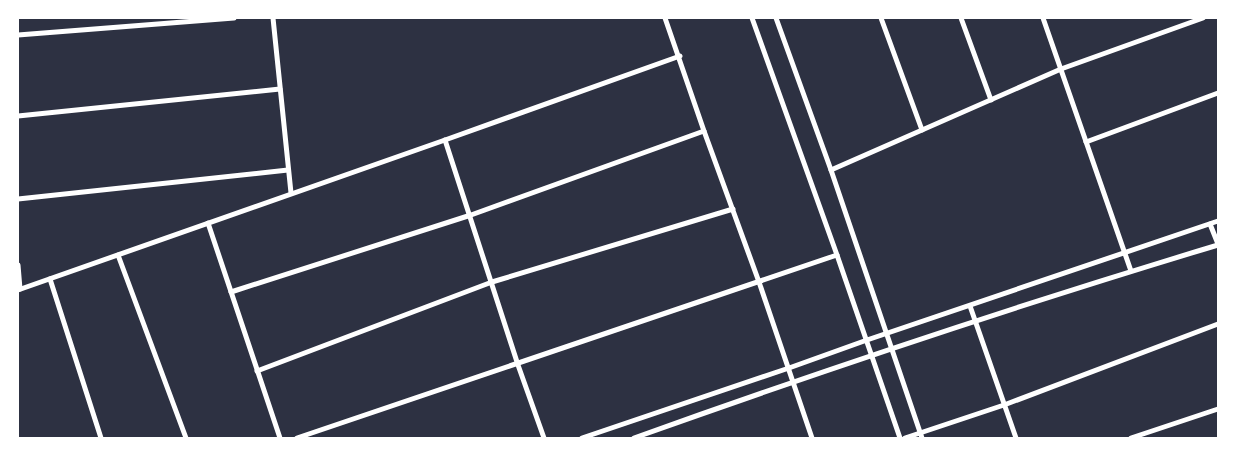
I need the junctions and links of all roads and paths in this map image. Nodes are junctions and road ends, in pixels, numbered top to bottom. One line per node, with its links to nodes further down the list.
1 (234, 18): 10 (street)
2 (273, 18): 13 (street)
3 (665, 18): 11 (street)
4 (752, 18): 33 (street)
5 (776, 18): 22 (street)
6 (881, 18): 17 (street)
7 (961, 18): 15 (street)
8 (1043, 18): 12 (street)
9 (1203, 18): 12 (street)
10 (18, 35)
11 (680, 56): 18 (street); 19 (street)
12 (1061, 69): 15 (street); 20 (street)
13 (280, 89): 16 (street); 21 (street)
14 (1218, 93): 20 (street)
15 (991, 100): 17 (street)
16 (18, 116)
17 (922, 130): 22 (street)
18 (704, 131): 25 (street); 26 (street)
19 (445, 140): 23 (street); 26 (street)
20 (1086, 142): 31 (street)
21 (288, 170): 23 (street); 24 (street)
22 (831, 170): 44 (street)
23 (291, 193): 28 (street)
24 (18, 199)
25 (733, 209): 37 (street); 38 (street)
26 (471, 215): 37 (street); 40 (street)
27 (1218, 221): 29 (street)
28 (208, 223): 32 (street); 40 (street)
29 (1210, 224): 30 (street); 31 (street)
30 (1218, 244): 35 (street)
31 (1124, 254): 35 (street); 41 (street)
32 (118, 255): 36 (street); 56 (street)
33 (837, 255): 38 (street); 45 (street)
34 (18, 265): 39 (street)
35 (1131, 271): 42 (street)
36 (50, 279): 39 (street); 55 (street)
37 (492, 282): 48 (street); 50 (street)
38 (759, 282): 48 (street); 49 (street)
39 (19, 290)
40 (231, 292): 50 (street)
41 (970, 306): 42 (street); 44 (street)
42 (975, 320): 46 (street); 52 (street)
43 (1218, 324): 52 (street)
44 (887, 334): 45 (street); 46 (street)
45 (867, 340): 47 (street); 49 (street)
46 (892, 350): 47 (street); 54 (street)
47 (872, 356): 51 (street); 63 (street)
48 (518, 364): 58 (street); 59 (street)
49 (789, 368): 51 (street); 60 (street)
50 (257, 371): 57 (street)
51 (793, 381): 61 (street); 62 (street)
52 (1004, 405): 54 (street); 65 (street)
53 (1218, 409): 66 (street)
54 (921, 436): 64 (street)
55 (101, 438)
56 (186, 438)
57 (280, 438)
58 (296, 438)
59 (544, 438)
60 (582, 438)
61 (634, 438)
62 (812, 438)
63 (900, 438)
64 (905, 438)
65 (1016, 438)
66 (1132, 438)

